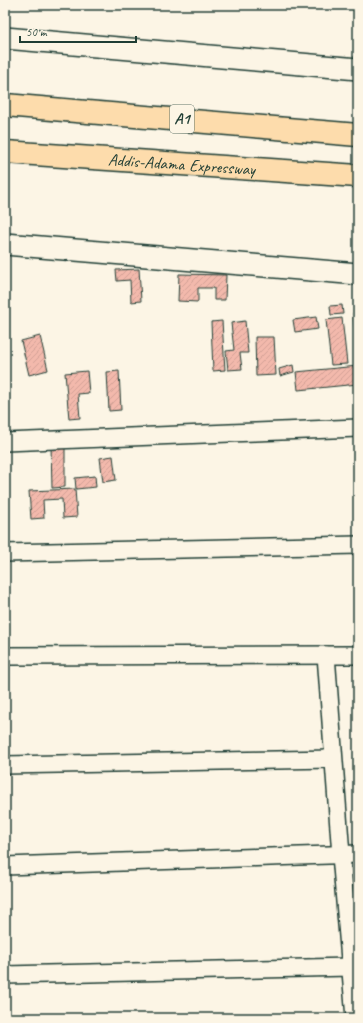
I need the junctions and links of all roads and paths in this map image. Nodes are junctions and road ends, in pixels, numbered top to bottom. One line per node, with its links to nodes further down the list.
1 (5, 38): 2 (street)
2 (358, 69)
3 (5, 105): 4 (highway, A1)
4 (358, 135)
5 (5, 152): 6 (highway, Addis-Adama Expressway)
6 (358, 176)
7 (5, 244): 8 (street)
8 (358, 274)
9 (358, 428): 10 (street)
10 (5, 442)
11 (358, 545): 12 (street)
12 (5, 553)
13 (326, 655): 14 (street); 15 (street); 16 (street)
14 (358, 655)
15 (5, 656)
16 (334, 759): 17 (street); 19 (street)
17 (5, 766)
18 (358, 854): 19 (street)
19 (341, 855): 20 (street); 21 (street)
20 (5, 866)
21 (351, 967): 22 (street); 23 (street)
22 (5, 975)
23 (355, 1018)

